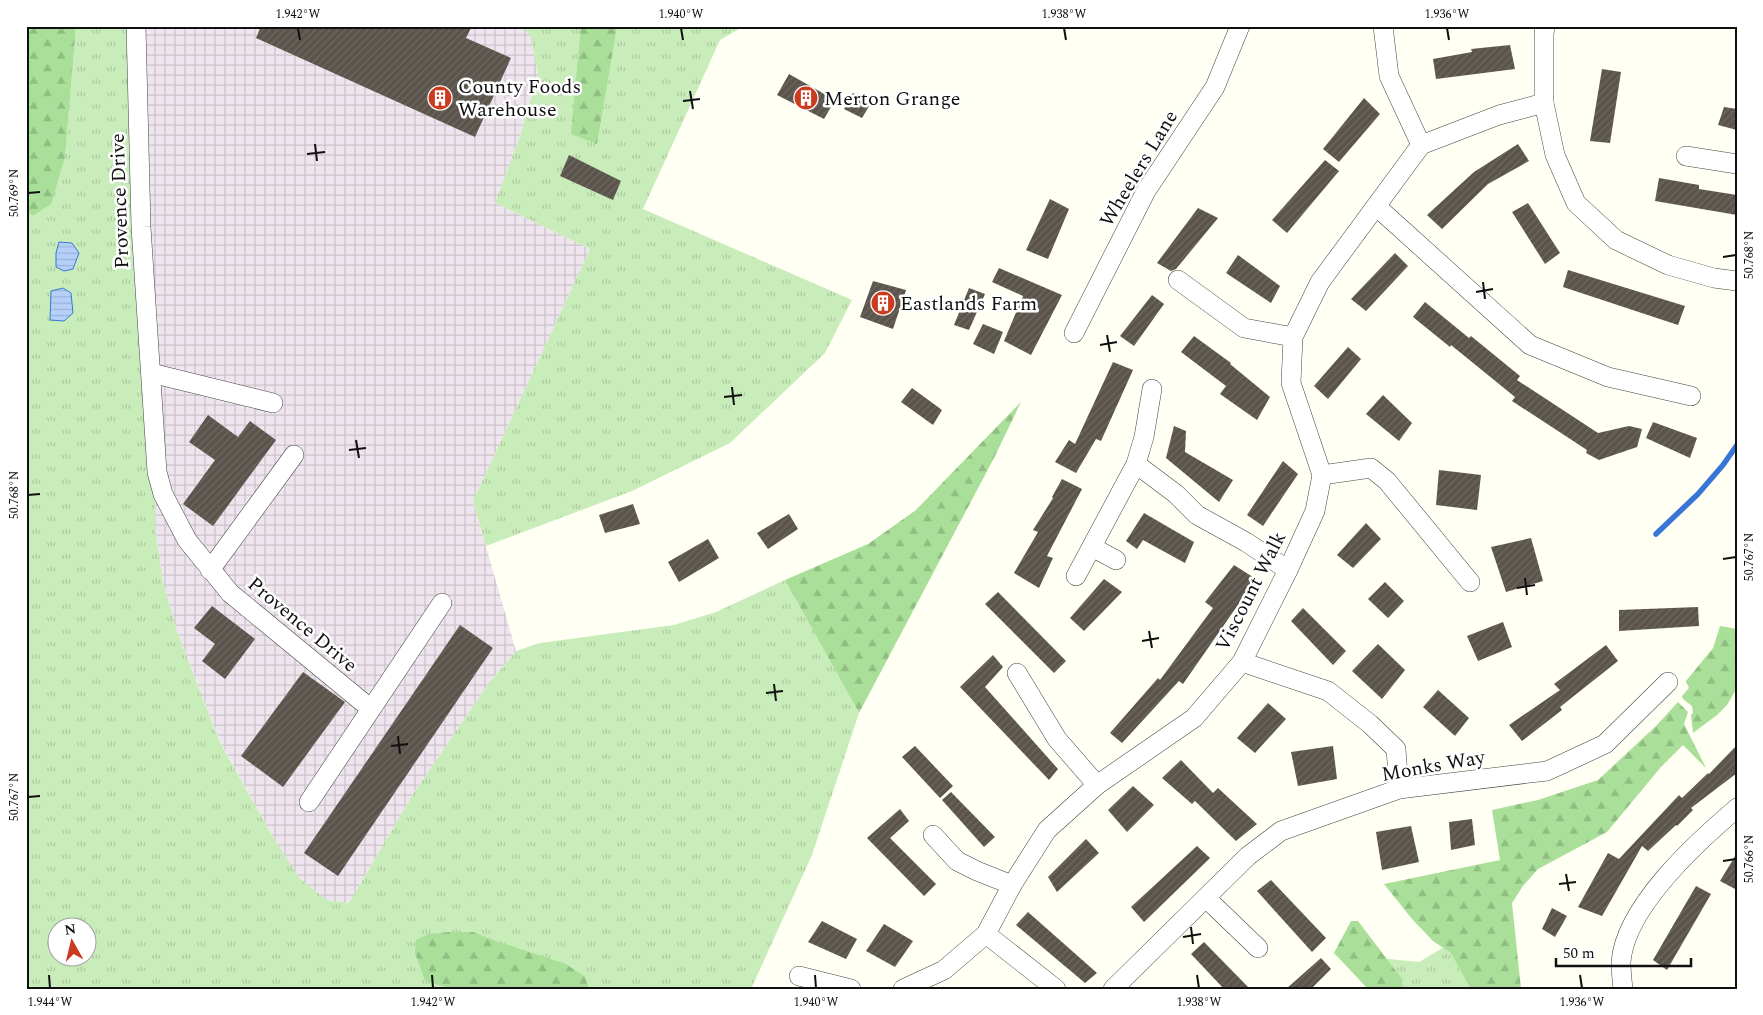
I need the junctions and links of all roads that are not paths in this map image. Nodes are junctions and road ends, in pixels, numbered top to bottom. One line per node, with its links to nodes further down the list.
1 (136, 26): 14 (street, Provence Drive)
2 (1240, 26): 12 (street, Wheelers Lane)
3 (1383, 26): 6 (street)
4 (1545, 26): 5 (street)
5 (1544, 102): 6 (street); 11 (street)
6 (1421, 146): 9 (street, Viscount Walk)
7 (1686, 156): 8 (street)
8 (1737, 164)
9 (1377, 207): 13 (street, Viscount Walk); 16 (street)
10 (1178, 280): 13 (street)
11 (1737, 280)
12 (1074, 333)
13 (1293, 337): 20 (street, Viscount Walk)
14 (151, 373): 17 (street); 23 (street, Provence Drive)
15 (1152, 389): 19 (street)
16 (1691, 396)
17 (273, 404)
18 (294, 455): 23 (street)
19 (1136, 464): 21 (street); 24 (street)
20 (1322, 475): 24 (street, Viscount Walk); 26 (street)
21 (1092, 547): 22 (street); 25 (street)
22 (1116, 560)
23 (210, 570): 31 (street, Provence Drive)
24 (1288, 570): 28 (street, Viscount Walk)
25 (1076, 576)
26 (1470, 582)
27 (442, 603): 31 (street)
28 (1242, 662): 32 (street, Viscount Walk); 33 (street)
29 (1017, 673): 32 (street)
30 (1668, 682): 33 (street, Monks Way)
31 (371, 708): 34 (street)
32 (1097, 785): 37 (street, Viscount Walk)
33 (1399, 789): 38 (street, Monks Way)
34 (309, 802)
35 (1737, 808): 46 (street)
36 (933, 835): 37 (street)
37 (1012, 885): 39 (street, Viscount Walk)
38 (1206, 898): 40 (street); 45 (street, Monks Way)
39 (986, 934): 43 (street, Viscount Walk); 44 (street)
40 (1258, 948)
41 (799, 976): 42 (street)
42 (851, 989)
43 (903, 989)
44 (1056, 989)
45 (1113, 989)
46 (1623, 989)

